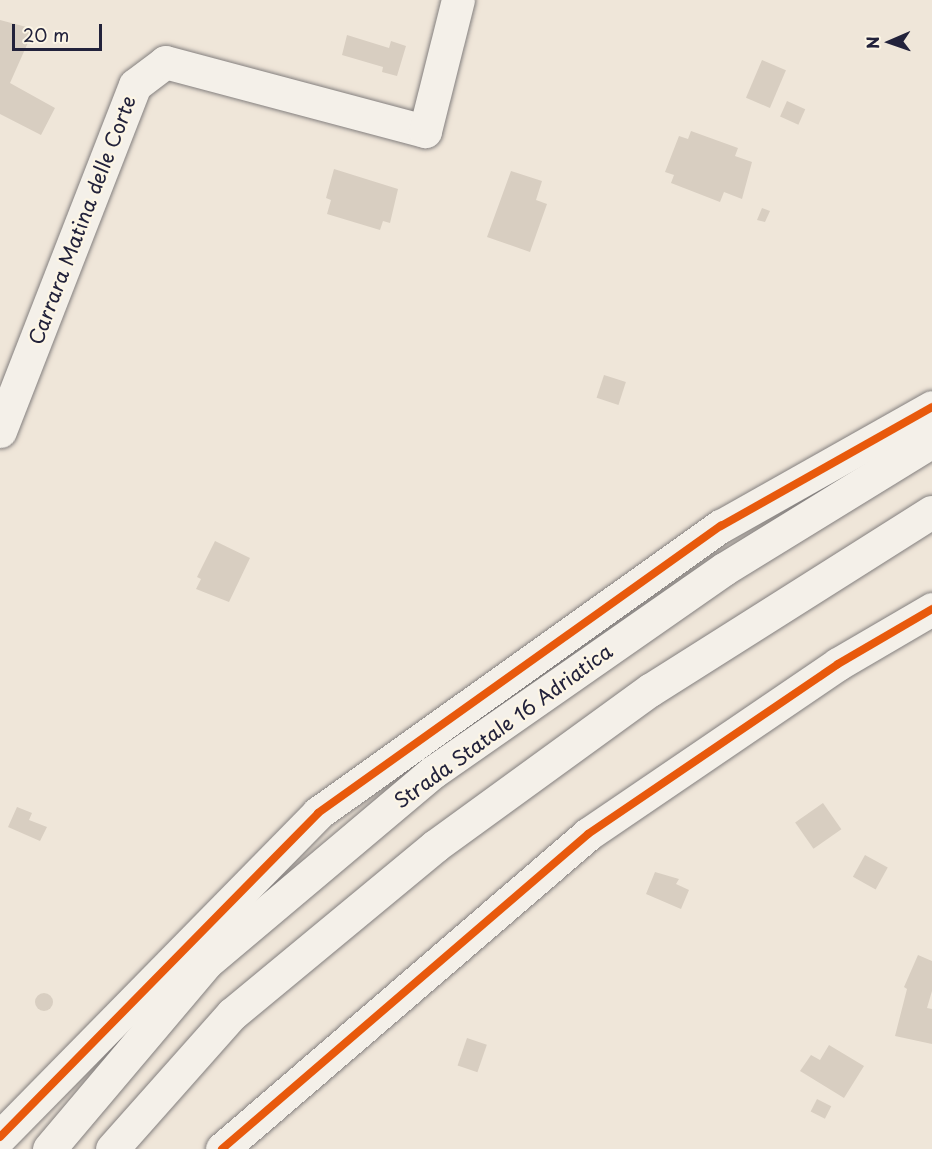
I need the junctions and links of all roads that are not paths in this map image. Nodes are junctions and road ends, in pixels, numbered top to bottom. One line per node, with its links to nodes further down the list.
1 (458, 0): 3 (main road, Carrara Matina delle Corte)
2 (932, 407): 7 (main road)
3 (0, 431)
4 (932, 441): 8 (main road, Strada Statale 16 Adriatica)
5 (932, 512): 9 (main road)
6 (932, 609): 10 (main road)
7 (0, 1137)
8 (49, 1149)
9 (112, 1149)
10 (222, 1149)

